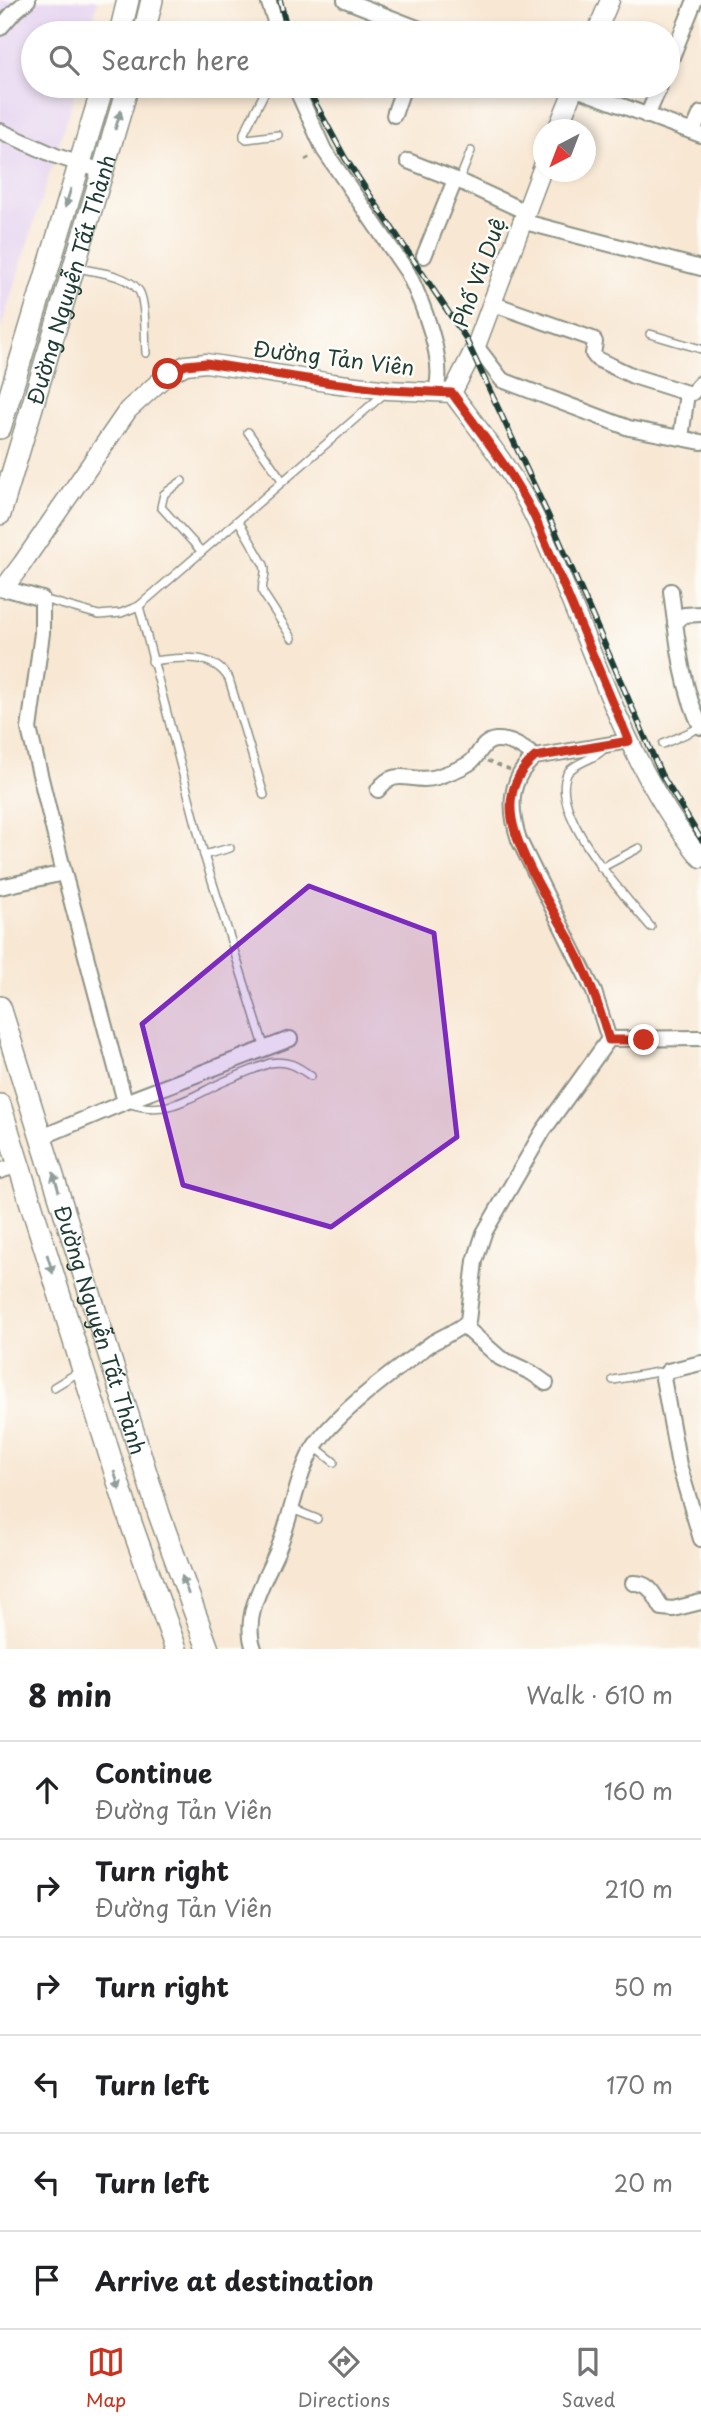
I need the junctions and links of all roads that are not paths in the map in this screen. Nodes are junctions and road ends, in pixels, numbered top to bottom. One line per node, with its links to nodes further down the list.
1 (28, 0): 13 (street)
2 (128, 0): 8 (main road)
3 (152, 0): 9 (main road)
4 (268, 0): 10 (street)
5 (345, 0): 11 (street)
6 (610, 0): 12 (street)
7 (695, 0): 14 (street)
8 (123, 21)
9 (147, 21)
10 (275, 21)
11 (397, 21)
12 (601, 21)
13 (0, 28)
14 (680, 37)
15 (99, 98): 32 (main road, Đường Nguyễn Tất Thành)
16 (124, 98): 33 (main road, Đường Nguyễn Tất Thành, one-way to 16)
17 (262, 98): 29 (lane)
18 (300, 98): 47 (street)
19 (400, 98): 24 (street)
20 (568, 98): 26 (street)
21 (600, 98): 25 (street)
22 (655, 98): 25 (street)
23 (701, 113): 28 (street)
24 (394, 115)
25 (647, 116): 28 (street)
26 (562, 119)
27 (0, 131): 32 (street)
28 (697, 133)
29 (278, 135)
30 (471, 151): 34 (lane)
31 (408, 160): 34 (street)
32 (79, 163): 33 (street); 49 (main road, Đường Nguyễn Tất Thành, one-way to 49)
33 (102, 171): 38 (main road, Đường Nguyễn Tất Thành)
34 (457, 180): 36 (street); 37 (street)
35 (537, 182): 36 (street, Phố Vũ Duệ)
36 (523, 216): 39 (street); 40 (street, Phố Vũ Duệ)
37 (424, 256)
38 (73, 267): 44 (lane); 55 (main road, Đường Nguyễn Tất Thành)
39 (701, 268)
40 (491, 303): 42 (street, Phố Vũ Duệ); 48 (street)
41 (650, 334): 43 (lane)
42 (476, 346): 47 (street, Phố Vũ Duệ); 51 (street)
43 (701, 349)
44 (146, 353)
45 (701, 383): 48 (street)
46 (388, 390): 47 (street, Đường Tản Viên); 53 (lane); 58 (street, Đường Tản Viên)
47 (444, 391): 67 (street)
48 (687, 393): 51 (street)
49 (0, 428)
50 (248, 432): 53 (lane)
51 (681, 438): 52 (street)
52 (701, 442)
53 (282, 480): 56 (lane)
54 (182, 481): 57 (lane)
55 (0, 514)
56 (237, 520): 57 (lane); 64 (lane)
57 (201, 551): 61 (lane)
58 (2, 587): 60 (street)
59 (671, 591): 63 (street)
60 (42, 599): 61 (lane); 78 (street)
61 (139, 606): 65 (lane)
62 (701, 614): 63 (street)
63 (675, 622): 66 (street)
64 (292, 638)
65 (152, 661): 72 (lane); 75 (lane)
66 (701, 727): 68 (lane)
67 (629, 741): 69 (street); 76 (street)
68 (663, 744)
69 (606, 745): 70 (street); 77 (lane)
70 (535, 757): 71 (street); 84 (street)
71 (378, 790)
72 (264, 794)
73 (230, 848): 75 (lane)
74 (639, 848): 77 (lane)
75 (204, 855): 85 (lane)
76 (701, 858)
77 (601, 868): 80 (lane)
78 (64, 873): 79 (street); 87 (street)
79 (0, 887)
80 (650, 927)
81 (0, 1007): 89 (main road, Đường Nguyễn Tất Thành)
82 (701, 1038): 84 (street)
83 (290, 1039): 85 (street)
84 (609, 1040): 91 (street)
85 (265, 1048): 87 (street)
86 (311, 1076): 87 (lane)
87 (125, 1102): 89 (street)
88 (0, 1105): 90 (main road, Đường Nguyễn Tất Thành)
89 (42, 1137): 107 (main road, Đường Nguyễn Tất Thành, one-way to 89)
90 (9, 1168): 93 (main road, Đường Nguyễn Tất Thành, one-way to 93)
91 (464, 1326): 96 (street); 98 (street)
92 (701, 1363): 94 (street)
93 (82, 1369): 97 (lane); 106 (main road, Đường Nguyễn Tất Thành, one-way to 106)
94 (664, 1374): 95 (lane); 101 (street)
95 (613, 1380)
96 (546, 1382)
97 (54, 1387)
98 (314, 1447): 99 (lane); 100 (street)
99 (334, 1462)
100 (292, 1509): 102 (lane); 108 (street)
101 (696, 1509): 103 (street)
102 (317, 1519)
103 (701, 1539)
104 (633, 1583): 105 (street)
105 (701, 1602)
106 (176, 1649)
107 (208, 1649)
108 (254, 1649)

